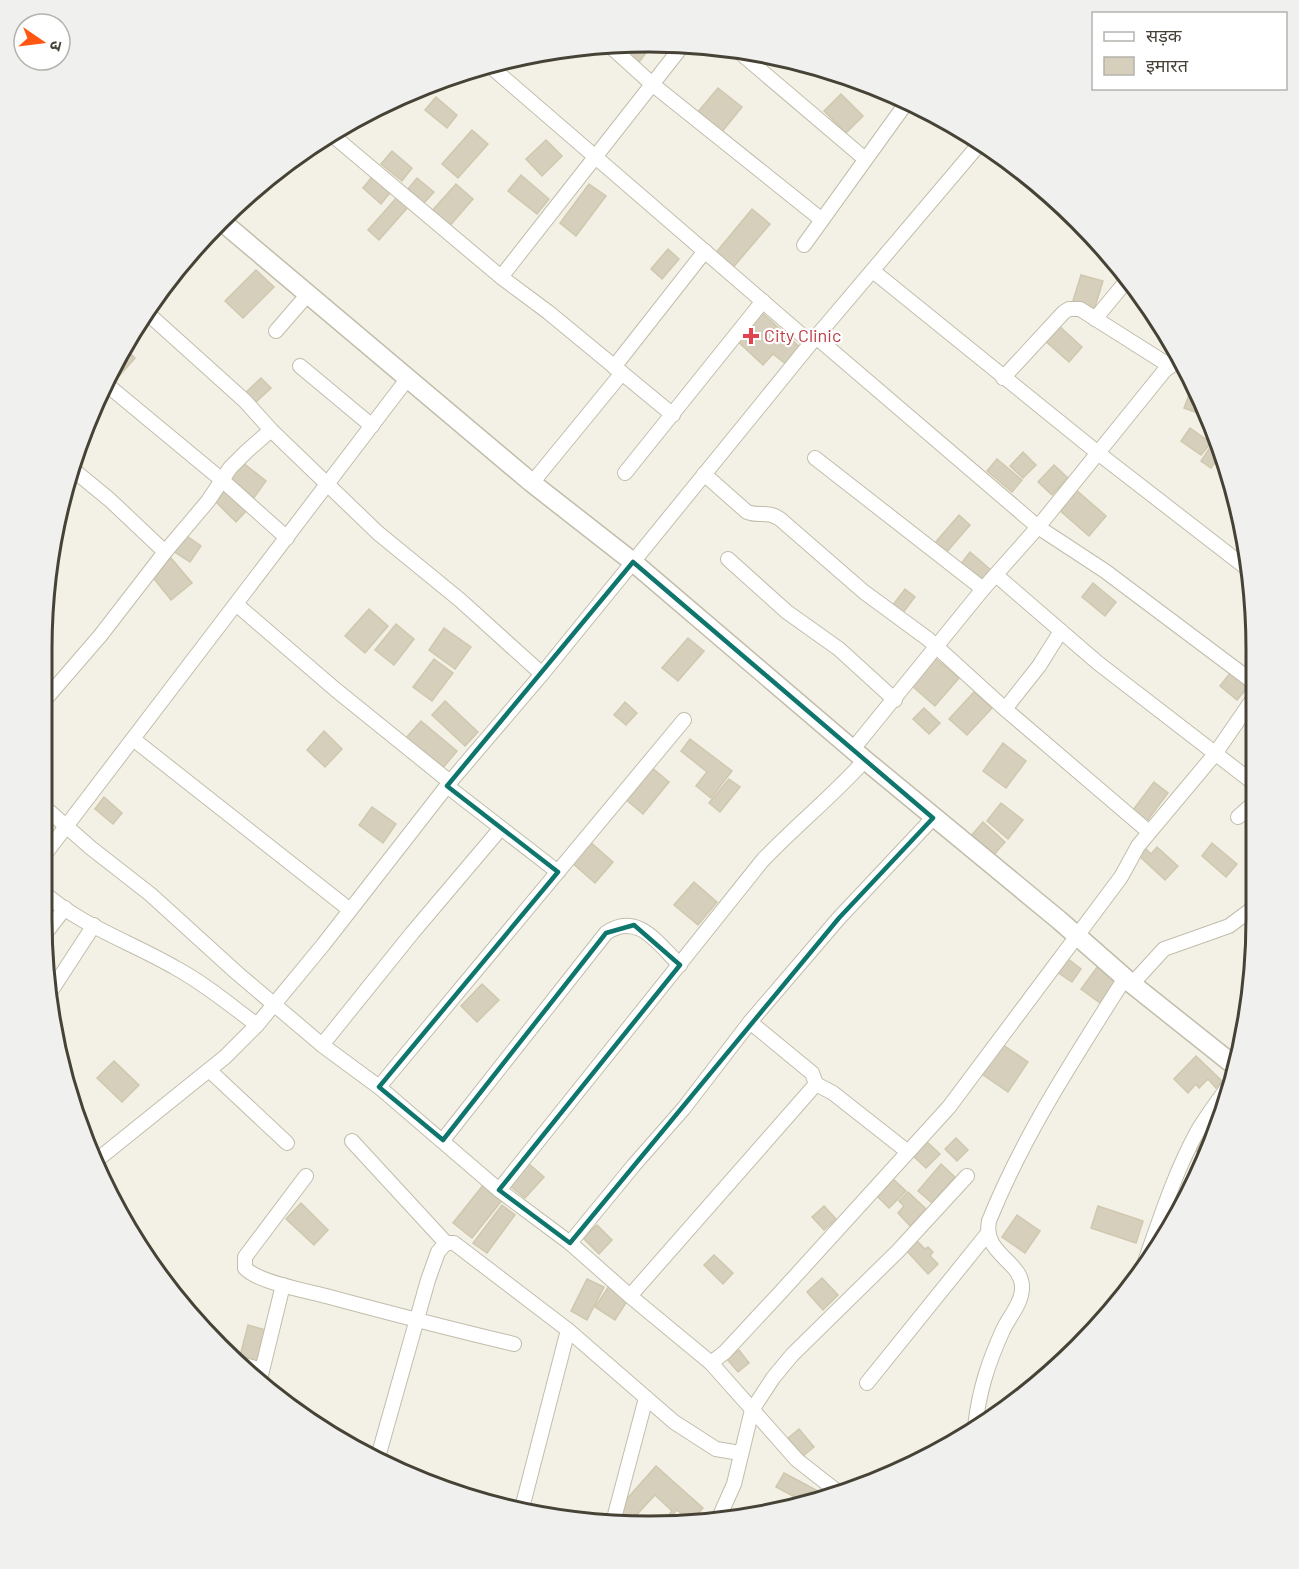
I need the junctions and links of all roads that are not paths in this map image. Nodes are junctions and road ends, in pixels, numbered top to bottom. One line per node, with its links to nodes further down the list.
1 (676, 53): 5 (street)
2 (618, 54): 5 (street)
3 (750, 62): 10 (street)
4 (497, 72): 9 (street)
5 (652, 84): 9 (street); 11 (street)
6 (902, 109): 10 (street)
7 (338, 140): 16 (street)
8 (975, 149): 15 (street)
9 (596, 157): 14 (street); 16 (street)
10 (865, 159): 11 (street)
11 (822, 220): 13 (street)
12 (228, 226): 18 (street)
13 (804, 245)
14 (705, 251): 19 (street); 27 (street)
15 (873, 271): 23 (street); 29 (street)
16 (501, 277): 27 (street)
17 (1123, 286): 21 (street)
18 (308, 294): 22 (street); 28 (street)
19 (763, 301): 23 (street); 31 (street)
20 (153, 318): 33 (street)
21 (1095, 319): 24 (street); 29 (street)
22 (276, 331)
23 (814, 340): 37 (street); 42 (street)
24 (1173, 362)
25 (300, 366): 32 (street)
26 (1175, 366): 34 (street)
27 (618, 370): 31 (street); 40 (street)
28 (408, 378): 32 (street); 40 (street)
29 (1003, 378): 34 (street)
30 (112, 389): 39 (street)
31 (673, 415): 36 (street)
32 (372, 426): 41 (street)
33 (271, 430): 39 (street); 41 (street)
34 (1098, 453): 42 (street); 47 (street)
35 (815, 458): 49 (street)
36 (625, 473)
37 (704, 474): 46 (street); 52 (street)
38 (79, 475): 44 (street)
39 (222, 480): 43 (street); 44 (street)
40 (532, 483): 46 (street)
41 (328, 484): 43 (street); 53 (street)
42 (1038, 527): 48 (street); 54 (street)
43 (287, 538): 50 (street)
44 (165, 552): 55 (street)
45 (728, 559): 56 (street)
46 (633, 562): 53 (street); 62 (street)
47 (1240, 563)
48 (996, 575): 49 (street); 51 (street)
49 (983, 589): 52 (street)
50 (236, 604): 60 (street); 64 (street)
51 (1060, 631): 57 (street); 61 (street)
52 (937, 647): 56 (street); 57 (street)
53 (542, 674): 64 (street)
54 (1246, 677)
55 (52, 692)
56 (895, 700): 62 (street)
57 (1005, 709): 71 (street)
58 (1246, 709): 61 (street)
59 (684, 720): 73 (street)
60 (133, 739): 69 (street); 76 (street)
61 (1215, 754): 63 (street); 71 (street)
62 (859, 755): 68 (street); 81 (street)
63 (1246, 778)
64 (448, 784): 70 (street); 76 (street)
65 (1246, 810): 67 (street)
66 (52, 813): 69 (street)
67 (1238, 817)
68 (933, 818): 80 (street); 85 (street)
69 (67, 825): 72 (street); 84 (street)
70 (501, 828): 73 (street); 87 (street)
71 (1149, 832): 80 (street)
72 (52, 845)
73 (558, 872): 91 (street)
74 (52, 898): 75 (street)
75 (65, 908): 78 (street); 79 (street)
76 (350, 910): 84 (street)
77 (1246, 913): 82 (street)
78 (52, 924)
79 (94, 925): 83 (street); 86 (street)
80 (1078, 937): 82 (street); 96 (street)
81 (680, 965): 93 (street); 100 (street)
82 (1128, 981): 88 (street); 101 (street)
83 (56, 983)
84 (274, 1004): 86 (street); 87 (street)
85 (750, 1022): 90 (street); 104 (street)
86 (257, 1025): 89 (street)
87 (322, 1045): 91 (street)
88 (1229, 1062)
89 (209, 1070): 95 (street); 97 (street)
90 (816, 1084): 96 (street); 106 (street)
91 (379, 1087): 93 (street)
92 (1218, 1102): 102 (street)
93 (443, 1140): 100 (street)
94 (352, 1141): 103 (street)
95 (287, 1143)
96 (908, 1152): 110 (street)
97 (102, 1156)
98 (306, 1176): 105 (street)
99 (967, 1176): 114 (street)
100 (499, 1190): 104 (street)
101 (988, 1233): 112 (street); 115 (street)
102 (1153, 1240)
103 (446, 1243): 107 (street); 108 (street)
104 (570, 1243): 106 (street)
105 (283, 1285): 107 (street); 111 (street)
106 (630, 1296): 110 (street)
107 (416, 1320): 109 (street); 116 (street)
108 (568, 1330): 113 (street); 119 (street)
109 (514, 1344)
110 (711, 1363): 114 (street)
111 (261, 1372)
112 (867, 1383)
113 (646, 1398): 117 (street); 121 (street)
114 (752, 1410): 117 (street); 118 (street)
115 (976, 1419)
116 (379, 1452)
117 (740, 1453): 120 (street)
118 (832, 1488)
119 (523, 1503)
120 (722, 1512)
121 (615, 1515)

